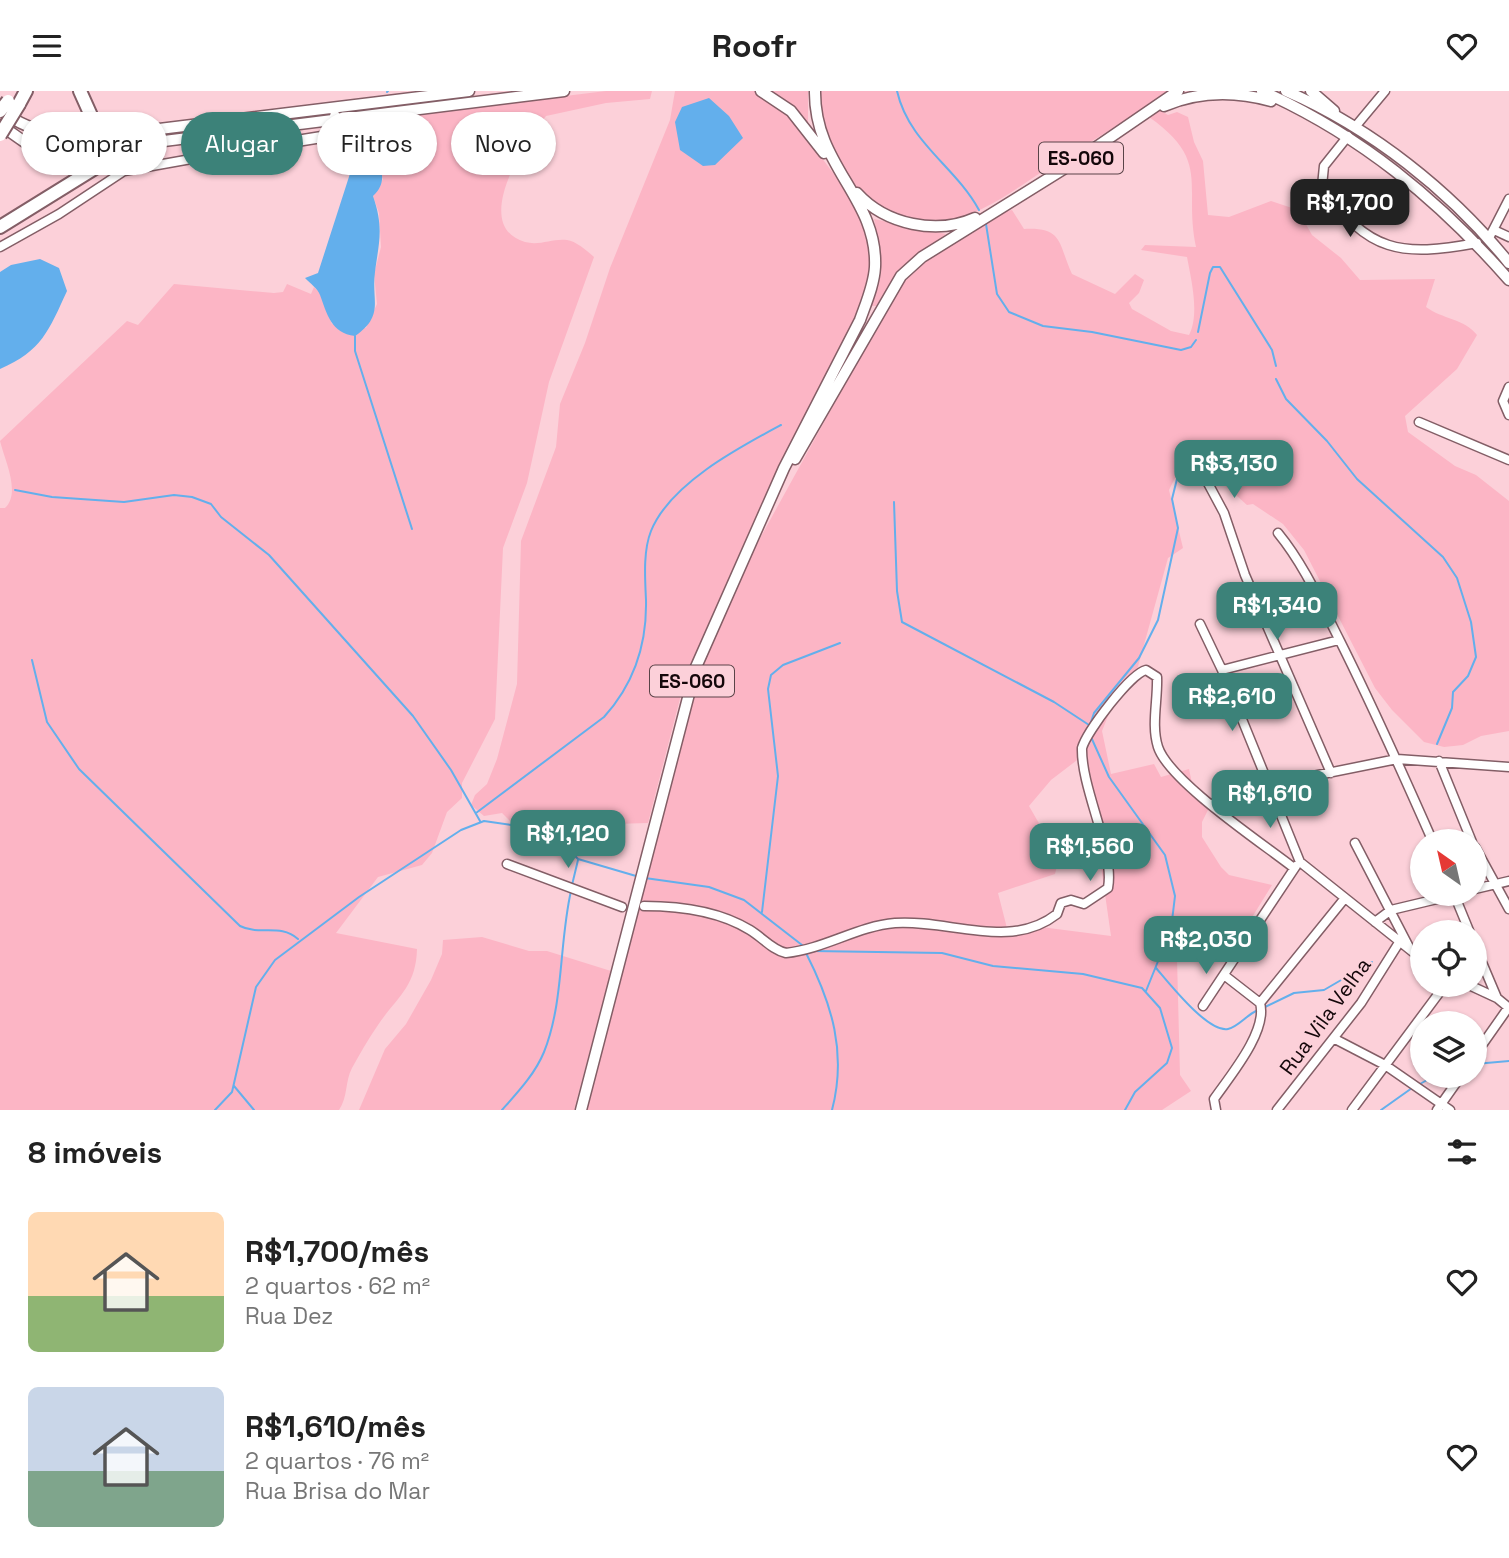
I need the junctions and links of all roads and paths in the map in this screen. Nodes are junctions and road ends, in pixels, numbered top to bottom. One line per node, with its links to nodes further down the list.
1 (26, 91): 12 (highway)
2 (80, 91): 15 (highway)
3 (469, 91): 14 (main road)
4 (564, 91): 17 (main road)
5 (761, 91): 26 (main road)
6 (815, 91): 26 (main road, ES-060)
7 (1178, 91): 18 (main road, ES-060)
8 (1262, 91): 13 (main road)
9 (1286, 91): 22 (main road)
10 (1311, 91): 22 (main road)
11 (1385, 91): 22 (street)
12 (8, 103): 19 (main road); 23 (highway, bridge)
13 (1290, 106): 18 (main road); 22 (main road)
14 (334, 108): 16 (main road); 21 (main road)
15 (89, 112)
16 (334, 112)
17 (398, 112)
18 (1148, 114): 29 (main road, ES-060)
19 (21, 124)
20 (0, 125): 24 (main road)
21 (167, 128)
22 (1351, 129): 31 (main road); 33 (main road); 33 (street)
23 (0, 135)
24 (21, 138)
25 (181, 161): 34 (street)
26 (838, 171): 29 (main road); 42 (main road, ES-060)
27 (84, 175): 30 (highway)
28 (1509, 199): 31 (street)
29 (1013, 200): 42 (main road, ES-060)
30 (0, 227)
31 (1492, 234): 32 (street); 35 (main road)
32 (1509, 236)
33 (1477, 243): 36 (main road)
34 (0, 247)
35 (1509, 263)
36 (1509, 280)
37 (1509, 387): 38 (street)
38 (1509, 415)
39 (1419, 422): 40 (street)
40 (1509, 460)
41 (1202, 472): 46 (street)
42 (773, 493): 86 (main road, ES-060)
43 (1278, 533): 45 (street)
44 (1199, 624): 47 (street)
45 (1339, 639): 46 (street); 48 (street)
46 (1281, 656): 47 (street); 51 (street)
47 (1222, 670): 52 (street)
48 (1397, 759): 49 (street); 51 (street); 54 (street)
49 (1439, 761): 50 (street); 55 (street)
50 (1509, 767)
51 (1331, 773): 52 (street)
52 (1268, 785): 53 (street); 58 (street)
53 (1212, 804): 58 (street); 64 (street)
54 (1427, 829)
55 (1467, 829)
56 (1354, 843): 68 (street)
57 (507, 864): 66 (street)
58 (1297, 865): 63 (street); 74 (street)
59 (1488, 869): 61 (street)
60 (1509, 881): 61 (street)
61 (1496, 883): 62 (street); 67 (street)
62 (1488, 885)
63 (1345, 898): 69 (street); 78 (street)
64 (643, 906)
65 (1410, 906): 68 (street)
66 (622, 907)
67 (1509, 909)
68 (1391, 910): 69 (street); 71 (street)
69 (1375, 922): 70 (street)
70 (1400, 941): 72 (street); 82 (street, Rua Vila Velha)
71 (1410, 948)
72 (1410, 949)
73 (1487, 974): 77 (street)
74 (1223, 975): 78 (street); 79 (street)
75 (1487, 993): 77 (street)
76 (1436, 997): 83 (street)
77 (1497, 998): 80 (street)
78 (1260, 1003): 87 (street, Rua Vila Velha)
79 (1203, 1006)
80 (1508, 1008): 81 (street)
81 (1487, 1038)
82 (1335, 1039): 83 (street); 88 (street, Rua Vila Velha)
83 (1385, 1065): 85 (street); 89 (street)
84 (1452, 1088): 85 (street)
85 (1439, 1107): 90 (street)
86 (581, 1110)
87 (1216, 1110)
88 (1278, 1110)
89 (1353, 1110)
90 (1450, 1110)

